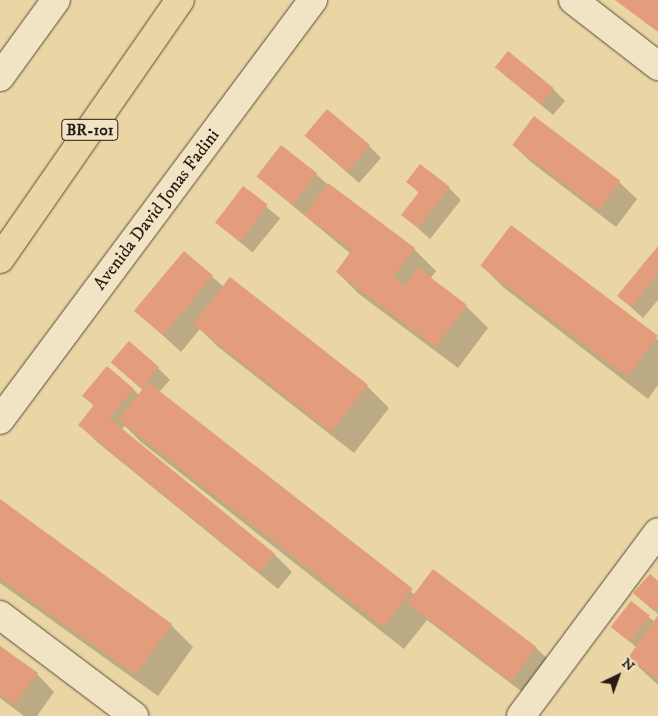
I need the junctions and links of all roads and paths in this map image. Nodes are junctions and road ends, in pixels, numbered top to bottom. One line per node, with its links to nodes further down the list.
1 (56, 0): 6 (street)
2 (180, 0): 7 (highway, BR-101)
3 (313, 0): 8 (street, Avenida David Jonas Fadini)
4 (573, 0): 5 (street)
5 (658, 66)
6 (0, 77)
7 (0, 260)
8 (0, 420)
9 (658, 532): 12 (street)
10 (0, 614): 11 (street)
11 (134, 716)
12 (521, 716)

